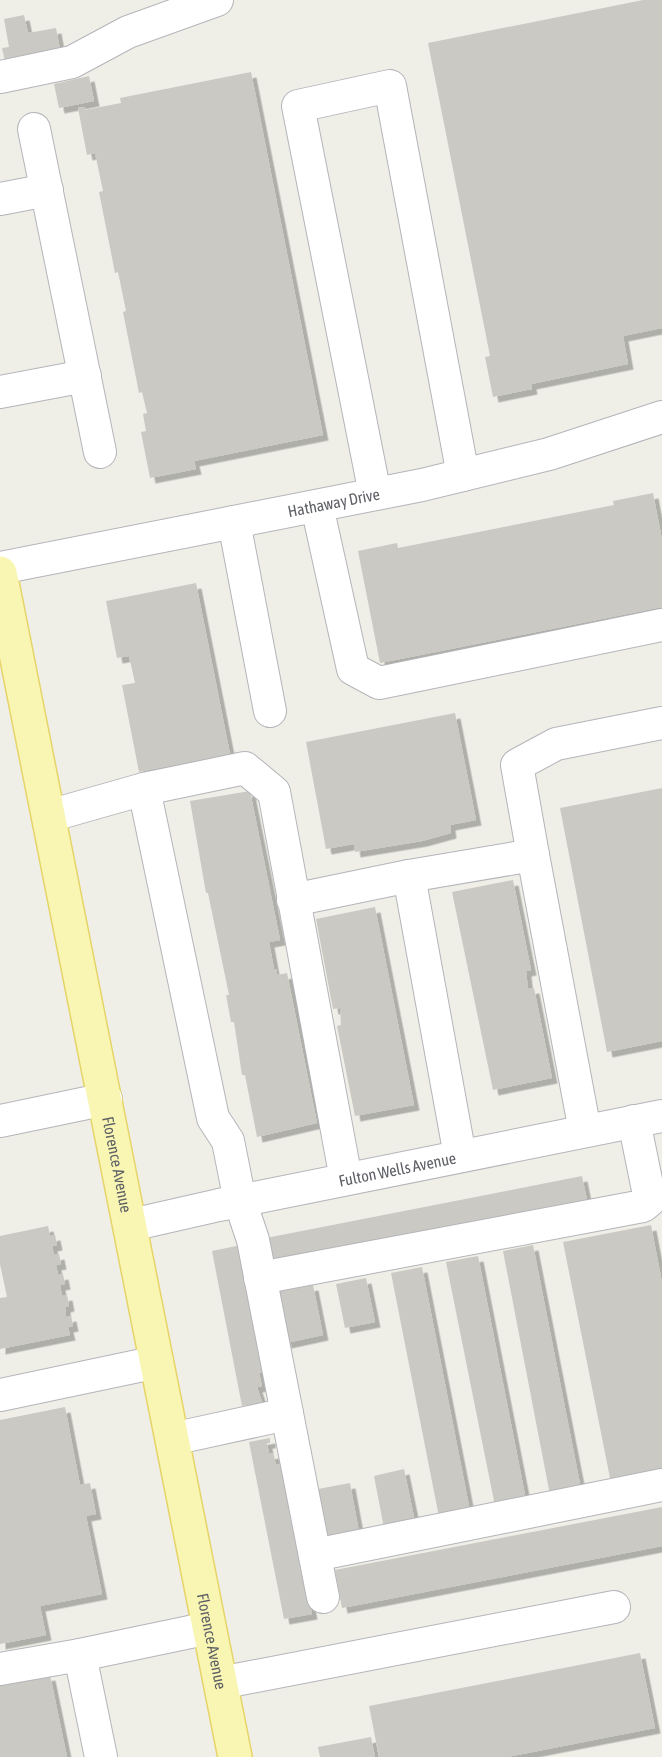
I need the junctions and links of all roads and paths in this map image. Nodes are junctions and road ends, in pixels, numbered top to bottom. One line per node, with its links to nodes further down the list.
1 (216, 0): 2 (street)
2 (0, 77)
3 (34, 129): 4 (street)
4 (47, 190): 5 (street); 6 (street)
5 (0, 199)
6 (85, 376): 7 (street); 9 (street)
7 (0, 392)
8 (662, 417): 10 (street, Hathaway Drive)
9 (100, 452)
10 (463, 475): 11 (street, Hathaway Drive); 11 (street)
11 (375, 494): 12 (street, Hathaway Drive)
12 (317, 506): 13 (street, Hathaway Drive); 16 (street)
13 (234, 522): 14 (street, Hathaway Drive); 17 (street)
14 (0, 568)
15 (0, 573): 20 (main road, Florence Avenue)
16 (662, 625)
17 (270, 711)
18 (662, 723): 21 (street)
19 (144, 789): 20 (street); 23 (street); 30 (street)
20 (49, 816): 24 (main road, Florence Avenue)
21 (533, 855): 22 (street); 27 (street)
22 (409, 876): 23 (street); 28 (street)
23 (293, 900): 29 (street)
24 (106, 1099): 26 (street); 32 (main road, Florence Avenue)
25 (648, 1119): 27 (street, Fulton Wells Avenue); 31 (street)
26 (0, 1121)
27 (585, 1131): 28 (street, Fulton Wells Avenue)
28 (460, 1156): 29 (street, Fulton Wells Avenue)
29 (346, 1179): 30 (street, Fulton Wells Avenue)
30 (240, 1201): 32 (street, Fulton Wells Avenue); 33 (street)
31 (655, 1208): 33 (street)
32 (131, 1225): 34 (main road, Florence Avenue)
33 (260, 1278): 36 (street)
34 (158, 1362): 35 (street); 37 (main road, Florence Avenue)
35 (0, 1395)
36 (287, 1414): 37 (street); 39 (street)
37 (172, 1439): 42 (main road, Florence Avenue)
38 (662, 1485): 39 (street)
39 (315, 1555): 40 (street)
40 (323, 1597)
41 (614, 1608): 45 (street)
42 (209, 1628): 43 (street); 45 (main road, Florence Avenue)
43 (80, 1655): 44 (street); 46 (street)
44 (0, 1669)
45 (220, 1683): 47 (main road, Florence Avenue)
46 (101, 1757)
47 (235, 1757)

